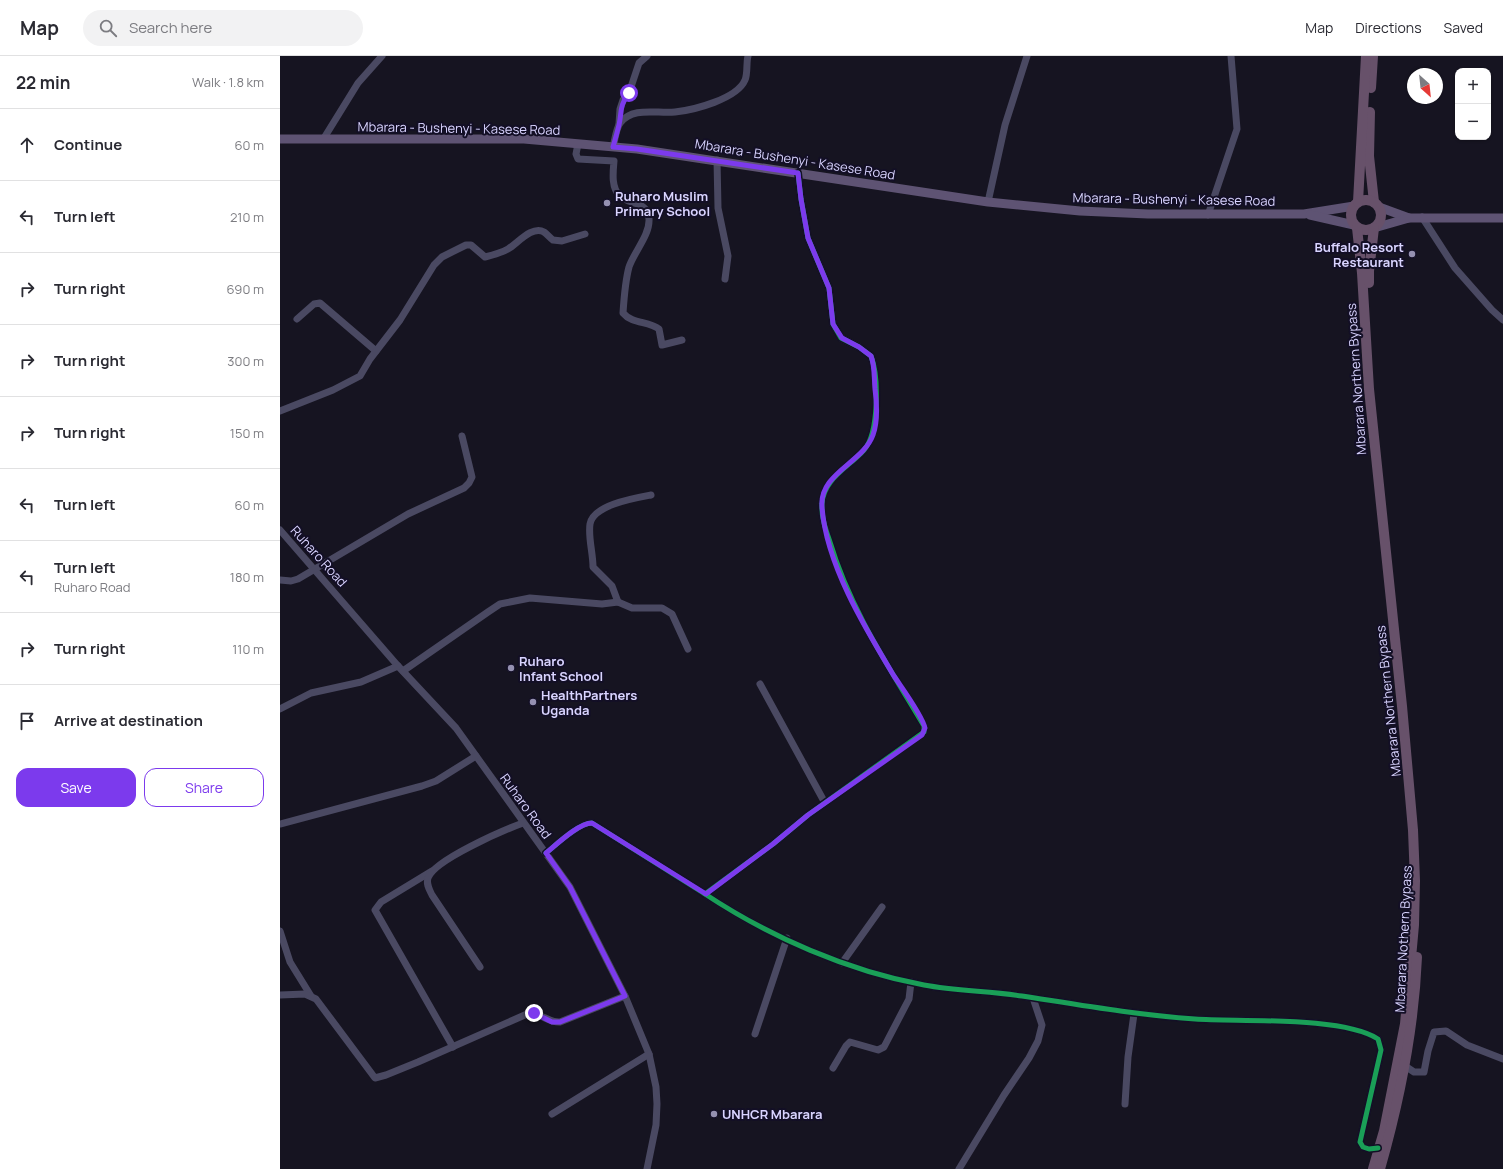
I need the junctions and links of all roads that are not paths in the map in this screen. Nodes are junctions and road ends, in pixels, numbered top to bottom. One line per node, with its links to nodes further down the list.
1 (382, 56): 9 (street)
2 (647, 56): 8 (street)
3 (748, 56): 8 (street)
4 (1027, 56): 15 (street)
5 (1231, 56): 18 (street)
6 (1366, 56): 16 (highway, Mbarara Northern Bypass)
7 (1373, 56): 17 (highway)
8 (619, 124): 12 (street)
9 (324, 138): 10 (main road, Mbarara - Bushenyi - Kasese Road); 11 (main road, Mbarara - Bushenyi - Kasese Road)
10 (280, 139)
11 (578, 144): 12 (main road, Mbarara - Bushenyi - Kasese Road); 29 (street)
12 (613, 147): 13 (main road, Mbarara - Bushenyi - Kasese Road)
13 (717, 160): 14 (main road, Mbarara - Bushenyi - Kasese Road); 26 (street)
14 (798, 173): 15 (main road, Mbarara - Bushenyi - Kasese Road); 43 (street)
15 (988, 202): 18 (main road, Mbarara - Bushenyi - Kasese Road)
16 (1356, 204): 17 (highway); 19 (main road, Mbarara - Bushenyi - Kasese Road); 23 (highway, Mbarara Northern Bypass)
17 (1376, 204): 21 (main road); 24 (highway)
18 (1208, 214): 19 (main road, Mbarara - Bushenyi - Kasese Road)
19 (1304, 214): 23 (main road, Mbarara - Bushenyi - Kasese Road)
20 (1422, 217): 21 (main road); 22 (main road); 28 (street)
21 (1410, 218): 24 (main road)
22 (1503, 218)
23 (1356, 227): 24 (highway); 68 (highway, Mbarara Northern Bypass)
24 (1374, 228): 64 (highway, Mbarara Nothern Bypass)
25 (586, 234): 30 (street)
26 (725, 279)
27 (297, 319): 30 (street)
28 (1503, 320)
29 (682, 340)
30 (376, 352): 31 (street)
31 (280, 411)
32 (462, 436): 35 (street)
33 (651, 495): 37 (street)
34 (280, 530): 35 (street, Ruharo Road)
35 (316, 570): 36 (street); 39 (street, Ruharo Road)
36 (280, 580)
37 (618, 602): 38 (street); 39 (street)
38 (688, 649)
39 (401, 669): 41 (street); 42 (street, Ruharo Road)
40 (760, 684): 43 (street)
41 (280, 708)
42 (476, 756): 44 (street, Ruharo Road); 45 (street)
43 (825, 803): 48 (street)
44 (523, 823): 46 (street, Ruharo Road); 47 (street)
45 (280, 824)
46 (546, 853): 48 (street); 57 (street, Ruharo Road)
47 (432, 871): 53 (street); 61 (street)
48 (706, 894): 51 (street)
49 (882, 907): 52 (street)
50 (280, 931): 56 (street)
51 (787, 938): 52 (street); 60 (street)
52 (842, 963): 54 (street)
53 (480, 967)
54 (911, 982): 58 (street); 65 (street)
55 (280, 995): 56 (street)
56 (311, 996): 61 (street)
57 (625, 996): 61 (street); 62 (street, Ruharo Road)
58 (1033, 998): 59 (street); 70 (street)
59 (1134, 1014): 66 (street); 68 (street)
60 (755, 1034)
61 (453, 1047)
62 (649, 1054): 67 (street); 69 (street, Ruharo Road)
63 (1503, 1060): 64 (street)
64 (1405, 1066): 72 (highway, Mbarara Nothern Bypass)
65 (833, 1068)
66 (1125, 1104)
67 (552, 1114)
68 (1378, 1148): 71 (highway, Mbarara Northern Bypass)
69 (647, 1169)
70 (959, 1169)
71 (1373, 1169)
72 (1380, 1169)

